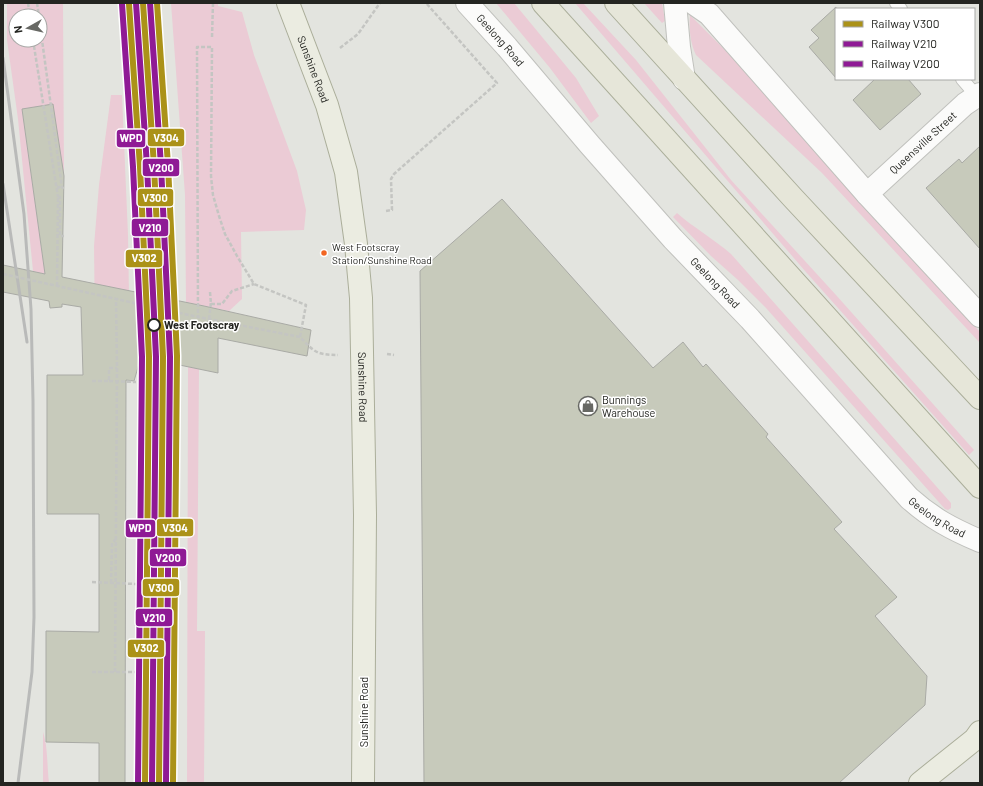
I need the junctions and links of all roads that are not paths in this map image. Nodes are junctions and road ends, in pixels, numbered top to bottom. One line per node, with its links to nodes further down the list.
1 (289, 3): 16 (main road, Sunshine Road)
2 (467, 3): 14 (street, Geelong Road)
3 (543, 3): 13 (highway)
4 (616, 3): 7 (highway)
5 (675, 3): 7 (street)
6 (693, 3): 10 (street)
7 (684, 79): 12 (highway)
8 (963, 80): 9 (lane)
9 (979, 97): 10 (street, Queensville Street)
10 (868, 194): 11 (street)
11 (980, 316)
12 (980, 398)
13 (980, 488)
14 (980, 541)
15 (978, 736): 17 (main road)
16 (363, 783)
17 (920, 783)

